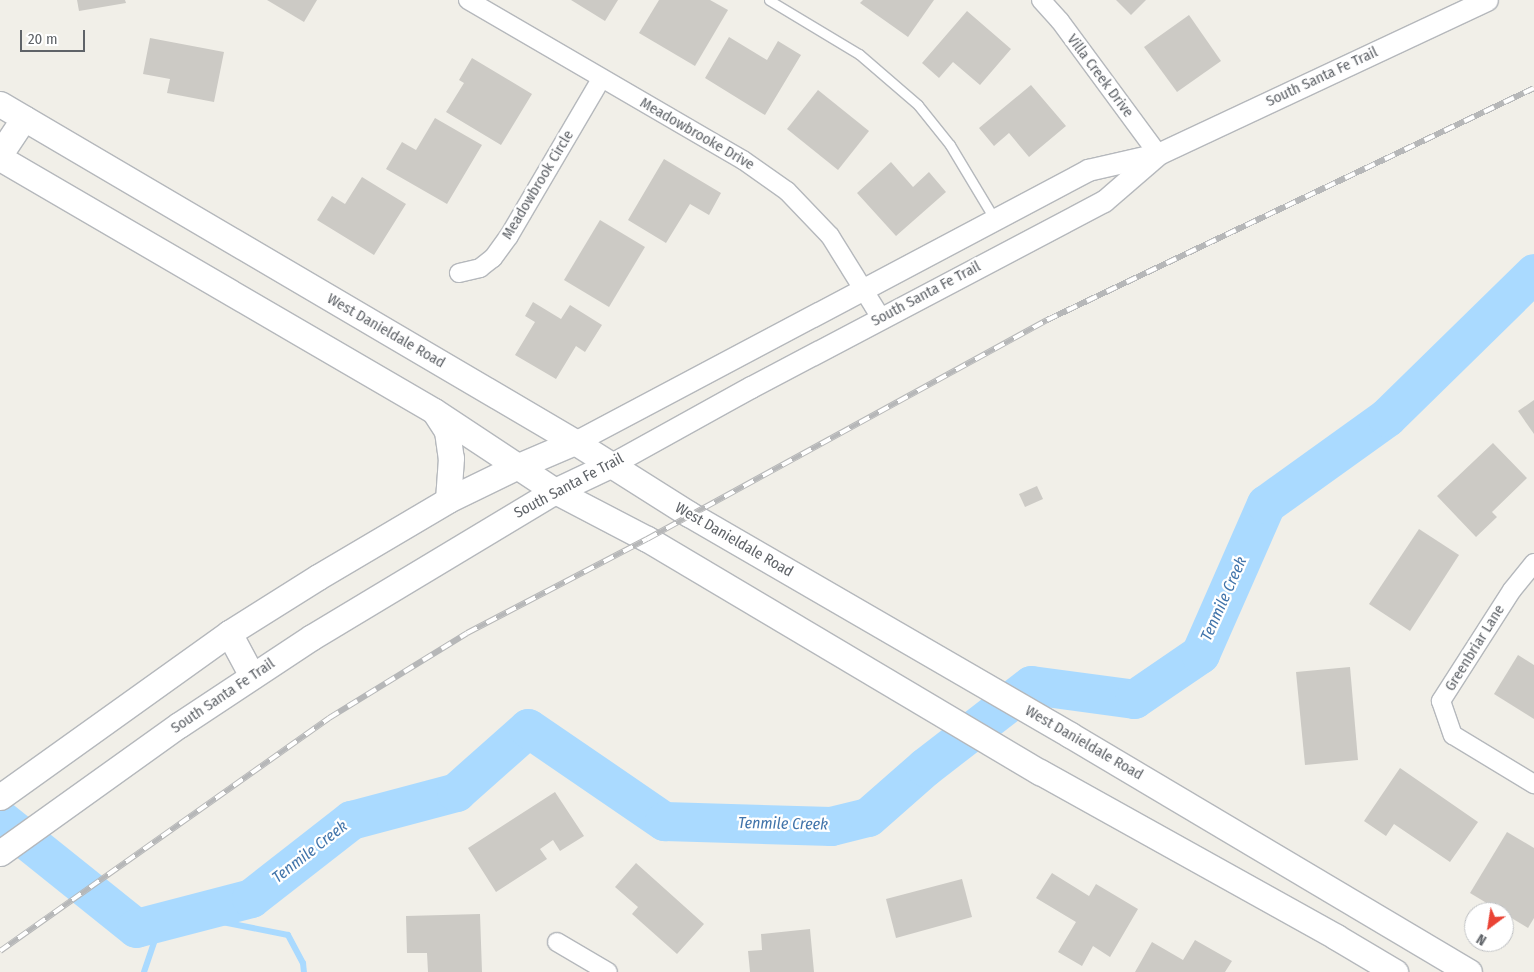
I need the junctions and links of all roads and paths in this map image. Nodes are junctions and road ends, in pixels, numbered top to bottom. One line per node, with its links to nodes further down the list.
1 (468, 0): 5 (street, Meadowbrooke Drive)
2 (769, 0): 11 (lane)
3 (1041, 0): 9 (street, Villa Creek Drive)
4 (1487, 0): 9 (street, South Santa Fe Trail)
5 (601, 79): 13 (street, Meadowbrook Circle); 14 (street, Meadowbrooke Drive)
6 (0, 104): 7 (main road, West Danieldale Road)
7 (24, 118): 8 (main road); 17 (main road, West Danieldale Road)
8 (0, 154)
9 (1158, 154): 11 (street, South Santa Fe Trail); 12 (street, South Santa Fe Trail)
10 (0, 158): 16 (main road)
11 (995, 220): 12 (street); 14 (street, South Santa Fe Trail)
12 (1012, 249): 15 (street, South Santa Fe Trail)
13 (459, 273)
14 (863, 290): 15 (street, Meadowbrooke Drive); 17 (street, South Santa Fe Trail)
15 (881, 318): 18 (street, South Santa Fe Trail)
16 (434, 411): 19 (main road); 21 (main road)
17 (575, 442): 18 (main road, West Danieldale Road); 19 (main road, South Santa Fe Trail)
18 (610, 466): 20 (main road, South Santa Fe Trail); 28 (main road, West Danieldale Road)
19 (516, 467): 20 (main road); 21 (main road, South Santa Fe Trail)
20 (555, 491): 24 (main road, South Santa Fe Trail); 29 (main road)
21 (448, 500): 23 (main road, South Santa Fe Trail)
22 (1533, 566): 25 (street, Greenbriar Lane)
23 (229, 633): 24 (main road); 26 (main road, South Santa Fe Trail)
24 (252, 676): 27 (main road, South Santa Fe Trail)
25 (1534, 784)
26 (0, 797)
27 (0, 853)
28 (1358, 905): 29 (main road); 33 (main road, West Danieldale Road)
29 (1336, 937): 32 (main road)
30 (557, 942): 31 (street)
31 (608, 972)
32 (1395, 972)
33 (1469, 972)

